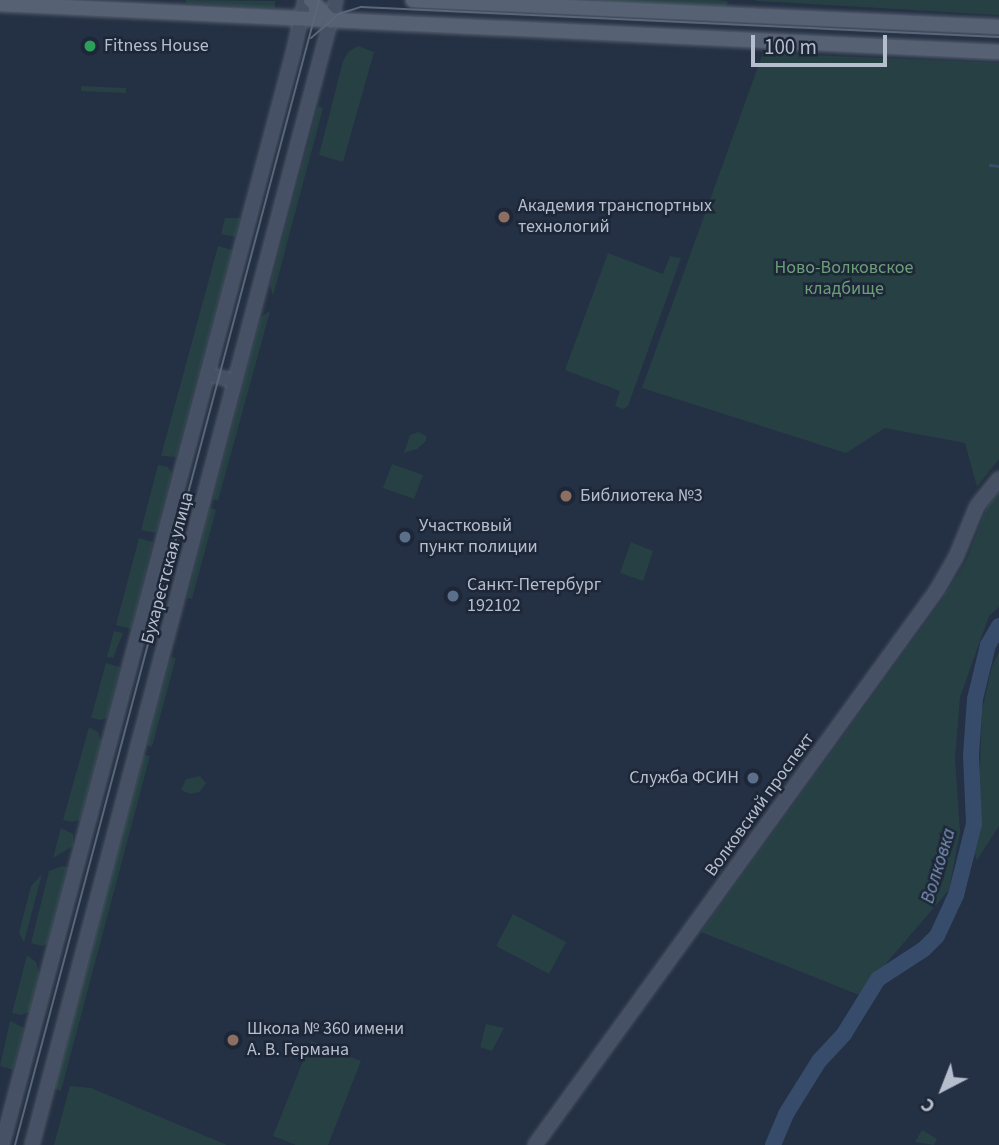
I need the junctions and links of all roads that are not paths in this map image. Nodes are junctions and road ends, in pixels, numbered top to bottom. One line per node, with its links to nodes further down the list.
1 (305, 0): 8 (main road, Бухарестская улица)
2 (311, 0): 9 (main road)
3 (336, 0): 9 (main road, Бухарестская улица)
4 (413, 0): 10 (main road)
5 (0, 4): 6 (main road)
6 (94, 4): 7 (main road)
7 (174, 6): 8 (main road)
8 (300, 20): 9 (main road); 12 (main road, Бухарестская улица)
9 (331, 21): 11 (main road); 13 (main road, Бухарестская улица)
10 (999, 27)
11 (999, 52)
12 (208, 374): 13 (main road); 15 (main road, Бухарестская улица)
13 (235, 381): 16 (main road, Бухарестская улица)
14 (999, 479): 17 (main road, Волковский проспект)
15 (2, 1145)
16 (32, 1145)
17 (535, 1145)

